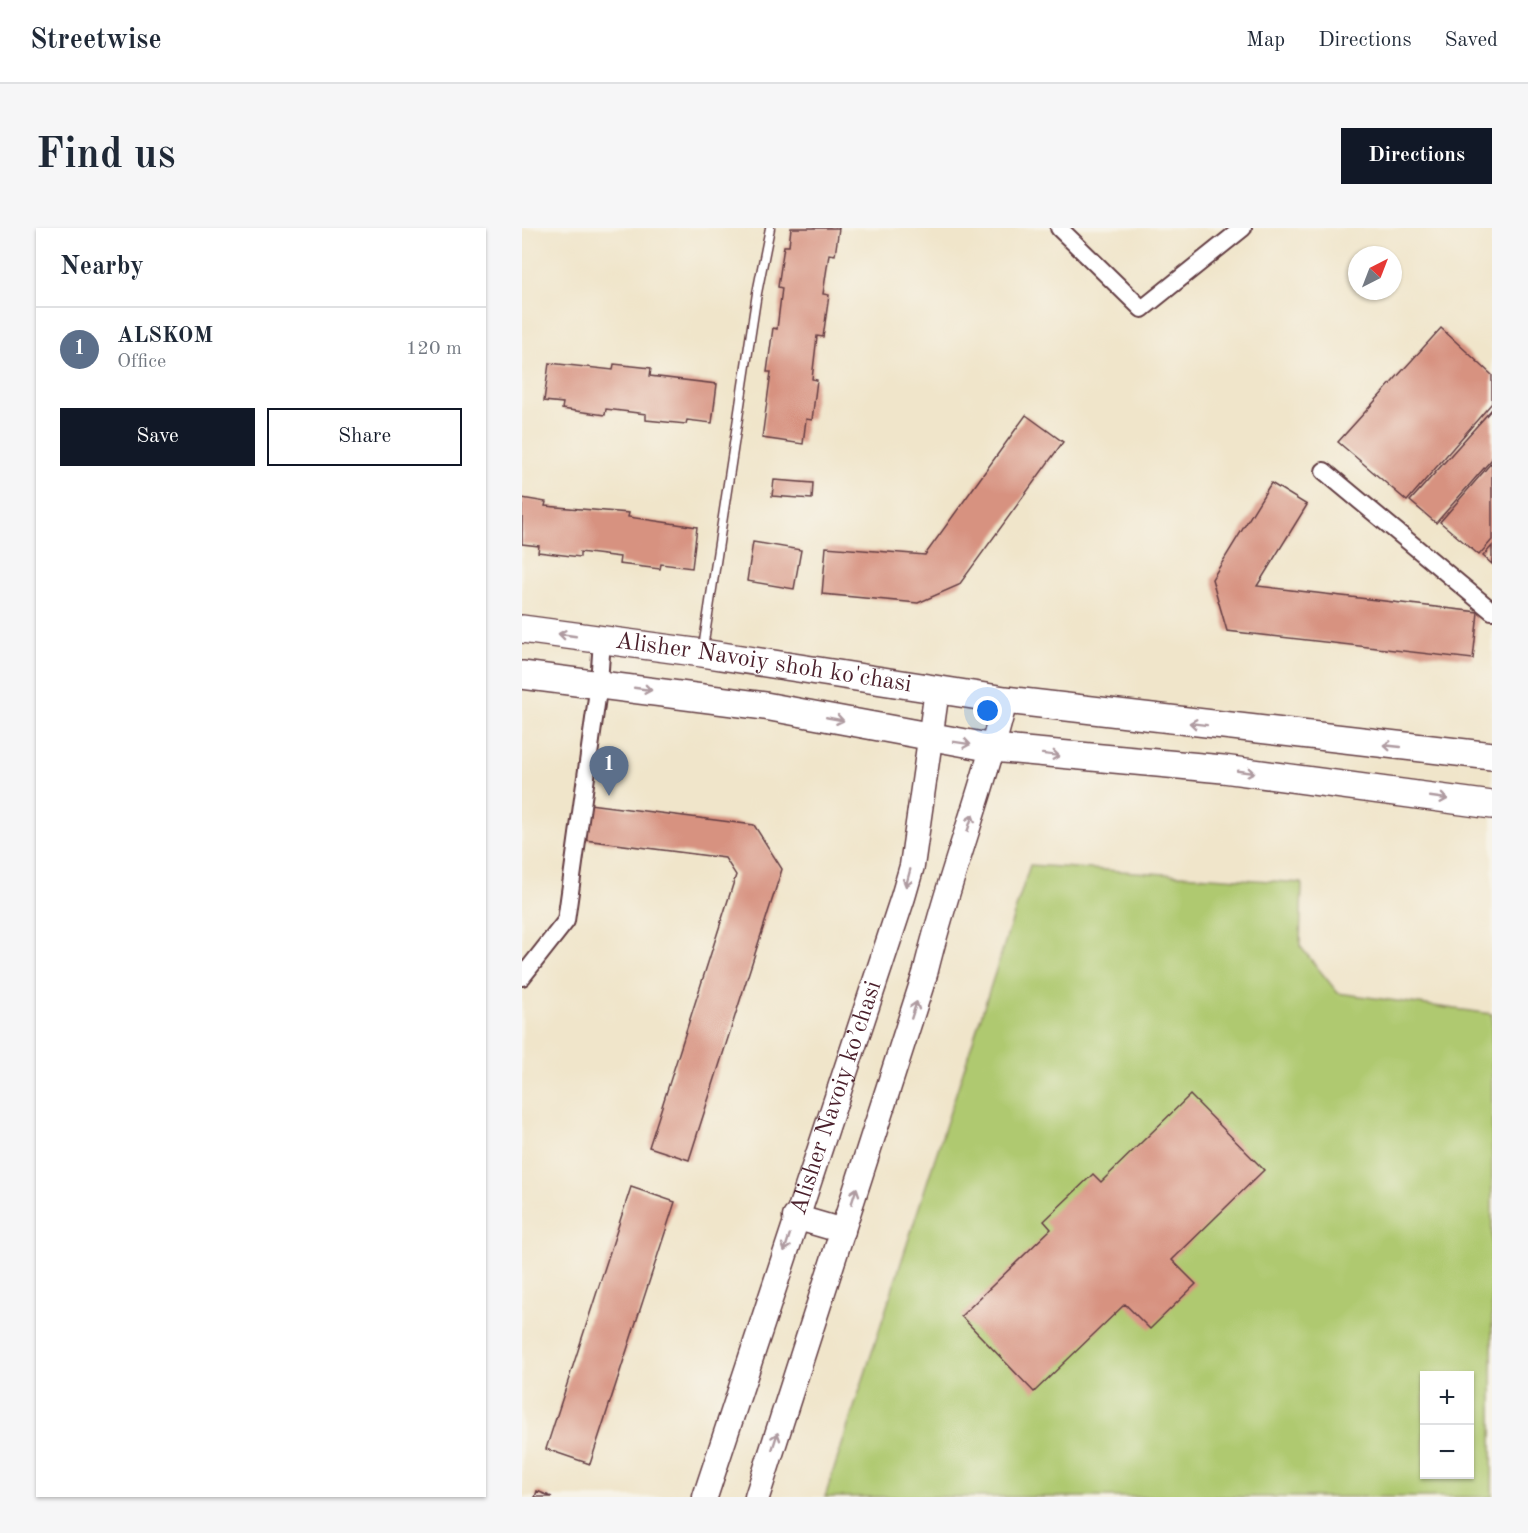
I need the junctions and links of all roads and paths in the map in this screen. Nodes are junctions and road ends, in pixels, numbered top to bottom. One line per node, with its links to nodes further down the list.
1 (770, 228): 8 (lane)
2 (1059, 228): 3 (street)
3 (1243, 228)
4 (1324, 471): 5 (street)
5 (1492, 611)
6 (522, 629): 7 (main road, Alisher Navoiy shoh ko'chasi, one-way to 6)
7 (602, 640): 8 (main road, Alisher Navoiy shoh ko'chasi); 10 (street)
8 (702, 653): 11 (main road, Alisher Navoiy shoh ko'chasi)
9 (522, 675): 10 (main road, Alisher Navoiy shoh ko'chasi)
10 (599, 683): 13 (main road, Alisher Navoiy shoh ko'chasi, one-way to 13); 17 (street)
11 (937, 690): 12 (main road, Alisher Navoiy shoh ko'chasi); 13 (main road, Alisher Navoiy ko’chasi)
12 (1005, 700): 14 (main road, Alisher Navoiy ko’chasi); 15 (main road, Alisher Navoiy shoh ko'chasi, one-way to 12)
13 (930, 738): 14 (main road, Alisher Navoiy shoh ko'chasi, one-way to 14); 18 (main road, Alisher Navoiy ko’chasi, one-way to 18)
14 (993, 748): 16 (main road, Alisher Navoiy shoh ko'chasi, one-way to 16); 19 (main road, Alisher Navoiy ko’chasi, one-way to 14)
15 (1492, 756)
16 (1492, 805)
17 (523, 974)
18 (795, 1217): 19 (main road); 20 (main road, Alisher Navoiy ko’chasi, one-way to 20)
19 (843, 1231): 21 (main road, Alisher Navoiy ko’chasi, one-way to 19)
20 (705, 1497)
21 (757, 1497)

